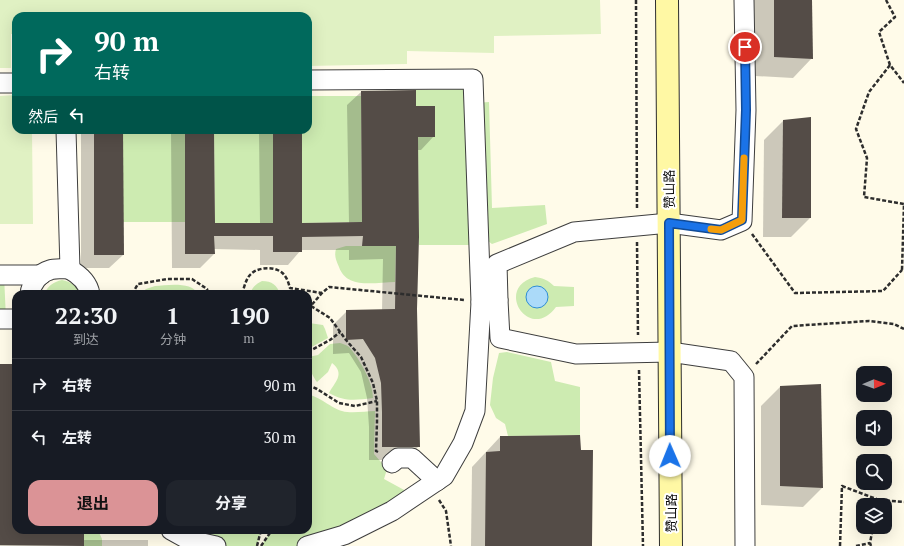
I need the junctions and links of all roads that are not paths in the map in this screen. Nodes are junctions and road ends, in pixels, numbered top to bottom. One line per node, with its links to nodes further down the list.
1 (667, 0): 7 (street, 赞山路)
2 (744, 0): 7 (street)
3 (312, 80): 13 (street)
4 (0, 83): 5 (street)
5 (12, 83)
6 (66, 134): 8 (street)
7 (669, 223): 13 (street); 16 (street, 赞山路)
8 (69, 269): 10 (street); 12 (street)
9 (0, 275): 10 (street)
10 (41, 275): 11 (street)
11 (31, 290)
12 (88, 290)
13 (487, 301): 16 (street); 18 (street)
14 (0, 319): 15 (street)
15 (12, 319)
16 (670, 352): 22 (street, 赞山路); 23 (street)
17 (392, 463): 18 (street)
18 (433, 484): 21 (street)
19 (178, 534): 20 (street)
20 (216, 546)
21 (307, 546)
22 (671, 546)
23 (745, 546)

